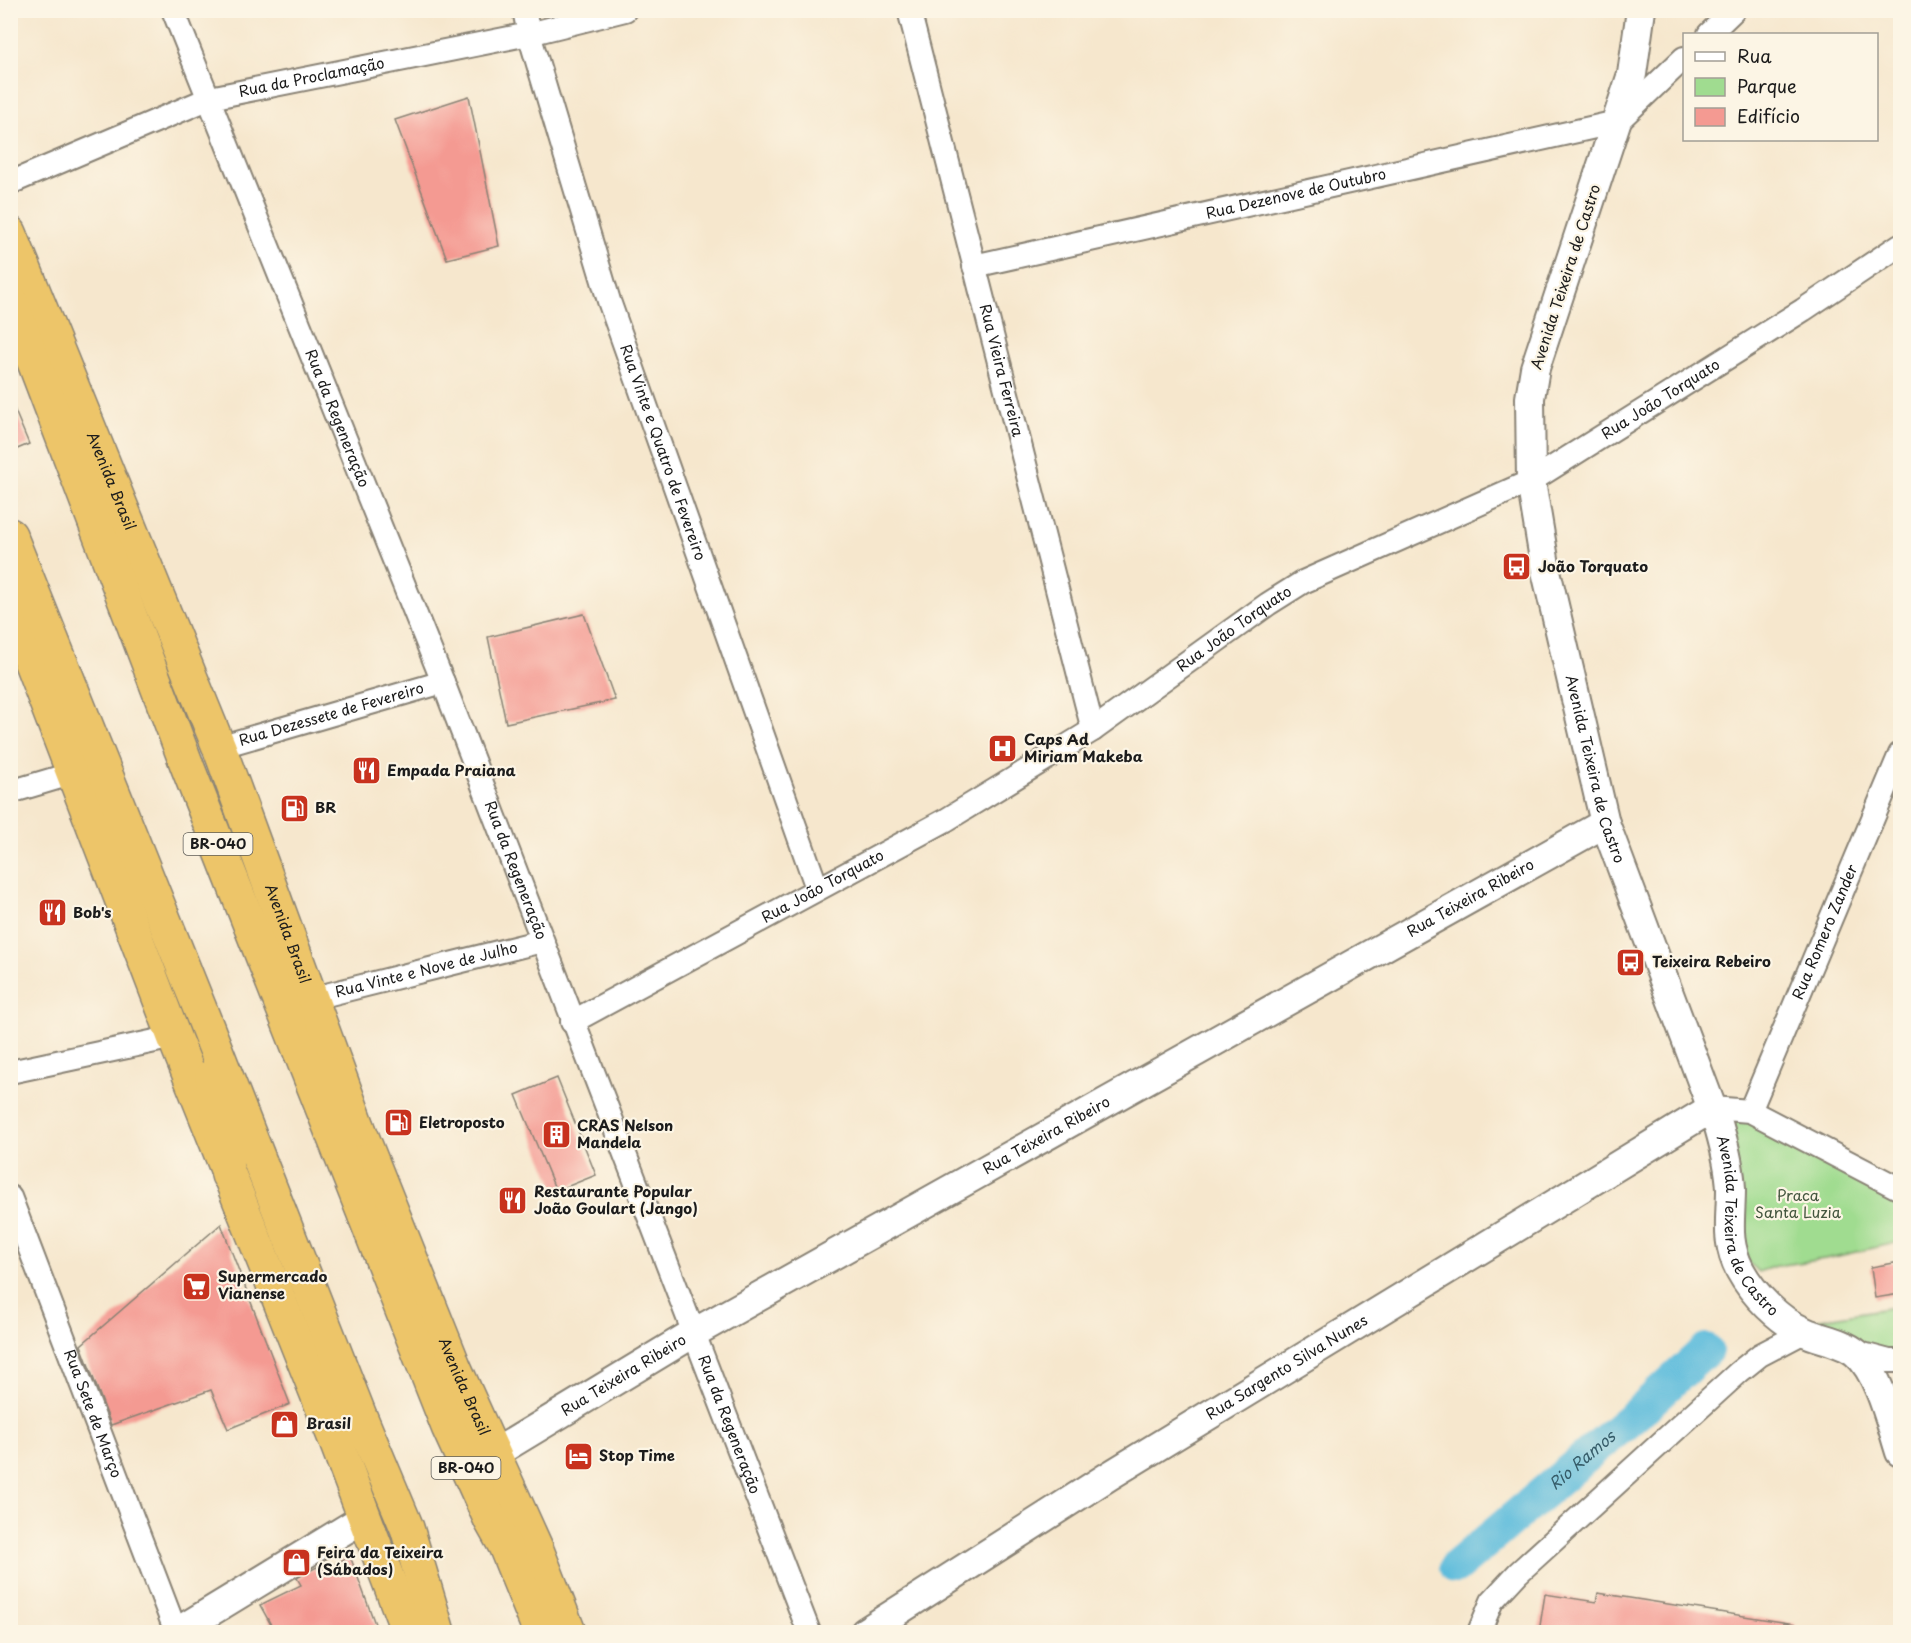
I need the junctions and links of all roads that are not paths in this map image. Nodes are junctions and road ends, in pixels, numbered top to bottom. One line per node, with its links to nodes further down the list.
1 (173, 10): 10 (street, Rua da Regeneração)
2 (524, 10): 8 (street, Rua Vinte e Quatro de Fevereiro)
3 (625, 10): 8 (street, Rua da Proclamação)
4 (909, 10): 15 (street, Rua Vieira Ferreira)
5 (1641, 10): 11 (street, Avenida Teixeira de Castro)
6 (1734, 10): 7 (street)
7 (1710, 33)
8 (529, 34): 10 (street, Rua da Proclamação); 28 (street, Rua Vinte e Quatro de Fevereiro)
9 (1683, 59): 11 (street)
10 (210, 98): 12 (street, Rua da Proclamação); 21 (street, Rua da Regeneração)
11 (1617, 122): 15 (street, Rua Dezenove de Outubro); 17 (street, Avenida Teixeira de Castro)
12 (10, 183)
13 (10, 233): 23 (highway, Avenida Brasil)
14 (1900, 245): 17 (street, Rua João Torquato)
15 (974, 266): 22 (street, Rua Vieira Ferreira)
16 (10, 299): 18 (highway, Avenida Brasil / BR-040)
17 (1531, 481): 22 (street, Rua João Torquato); 27 (street, Avenida Teixeira de Castro)
18 (85, 491): 37 (highway); 51 (highway, Avenida Brasil / BR-040)
19 (10, 535): 31 (highway)
20 (10, 608): 25 (highway)
21 (443, 682): 23 (street, Rua Dezessete de Fevereiro); 29 (street, Rua da Regeneração)
22 (1093, 730): 28 (street, Rua João Torquato)
23 (219, 747): 30 (highway, Avenida Brasil)
24 (1900, 754): 36 (street, Rua Romero Zander)
25 (74, 773): 26 (street); 33 (highway)
26 (10, 792)
27 (1605, 823): 35 (street, Avenida Teixeira de Castro); 42 (street, Rua Teixeira Ribeiro)
28 (817, 888): 32 (street, Rua João Torquato)
29 (542, 941): 30 (street, Rua Vinte e Nove de Julho); 32 (street, Rua da Regeneração)
30 (310, 999): 37 (highway, Avenida Brasil)
31 (200, 1009): 38 (highway); 50 (highway)
32 (572, 1022): 42 (street, Rua da Regeneração)
33 (174, 1037): 34 (street); 38 (highway)
34 (10, 1072)
35 (1712, 1108): 36 (street); 41 (street, Avenida Teixeira de Castro); 54 (street, Rua Sargento Silva Nunes)
36 (1750, 1111): 39 (street)
37 (358, 1129): 46 (highway, Avenida Brasil)
38 (228, 1175): 47 (highway)
39 (1900, 1189)
40 (10, 1197): 48 (street, Rua Sete de Março)
41 (1804, 1332): 43 (street, Avenida Teixeira de Castro); 55 (street)
42 (692, 1334): 46 (street, Rua Teixeira Ribeiro); 53 (street, Rua da Regeneração)
43 (1855, 1352): 44 (street); 45 (street)
44 (1900, 1361)
45 (1900, 1452)
46 (492, 1455): 52 (highway, Avenida Brasil)
47 (364, 1518): 48 (street); 49 (highway)
48 (176, 1632)
49 (408, 1632)
50 (438, 1632)
51 (540, 1632)
52 (569, 1632)
53 (809, 1632)
54 (865, 1632)
55 (1479, 1632)

